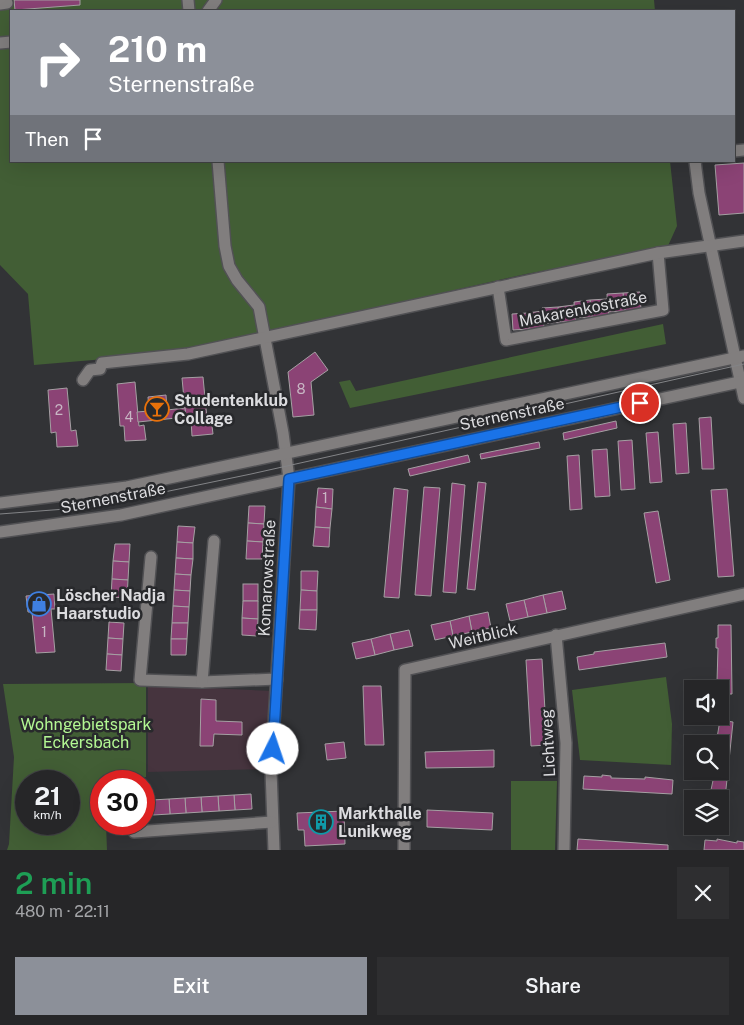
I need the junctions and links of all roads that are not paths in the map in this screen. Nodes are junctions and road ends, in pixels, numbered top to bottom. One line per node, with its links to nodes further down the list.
1 (218, 162): 7 (street)
2 (695, 162): 4 (street)
3 (744, 241): 4 (street)
4 (710, 245): 5 (street); 8 (street)
5 (658, 254): 6 (street); 6 (street, Makarenkostraße)
6 (498, 287): 7 (street)
7 (265, 336): 9 (street); 12 (street)
8 (740, 357): 10 (street); 12 (street, Sternenstraße)
9 (83, 380)
10 (742, 381): 11 (street); 13 (street, Sternenstraße)
11 (744, 398)
12 (285, 455): 13 (street); 14 (street, Sternenstraße)
13 (289, 479): 15 (street, Sternenstraße); 20 (street, Komarowstraße)
14 (0, 503)
15 (0, 532)
16 (214, 541): 21 (street)
17 (151, 557): 21 (street)
18 (744, 594): 19 (street, Weitblick)
19 (556, 635): 25 (street, Weitblick); 26 (street, Lichtweg)
20 (278, 679): 21 (street); 22 (street, Komarowstraße)
21 (202, 682)
22 (272, 822): 23 (street); 24 (street, Komarowstraße)
23 (155, 830)
24 (274, 850)
25 (404, 850)
26 (564, 850)

